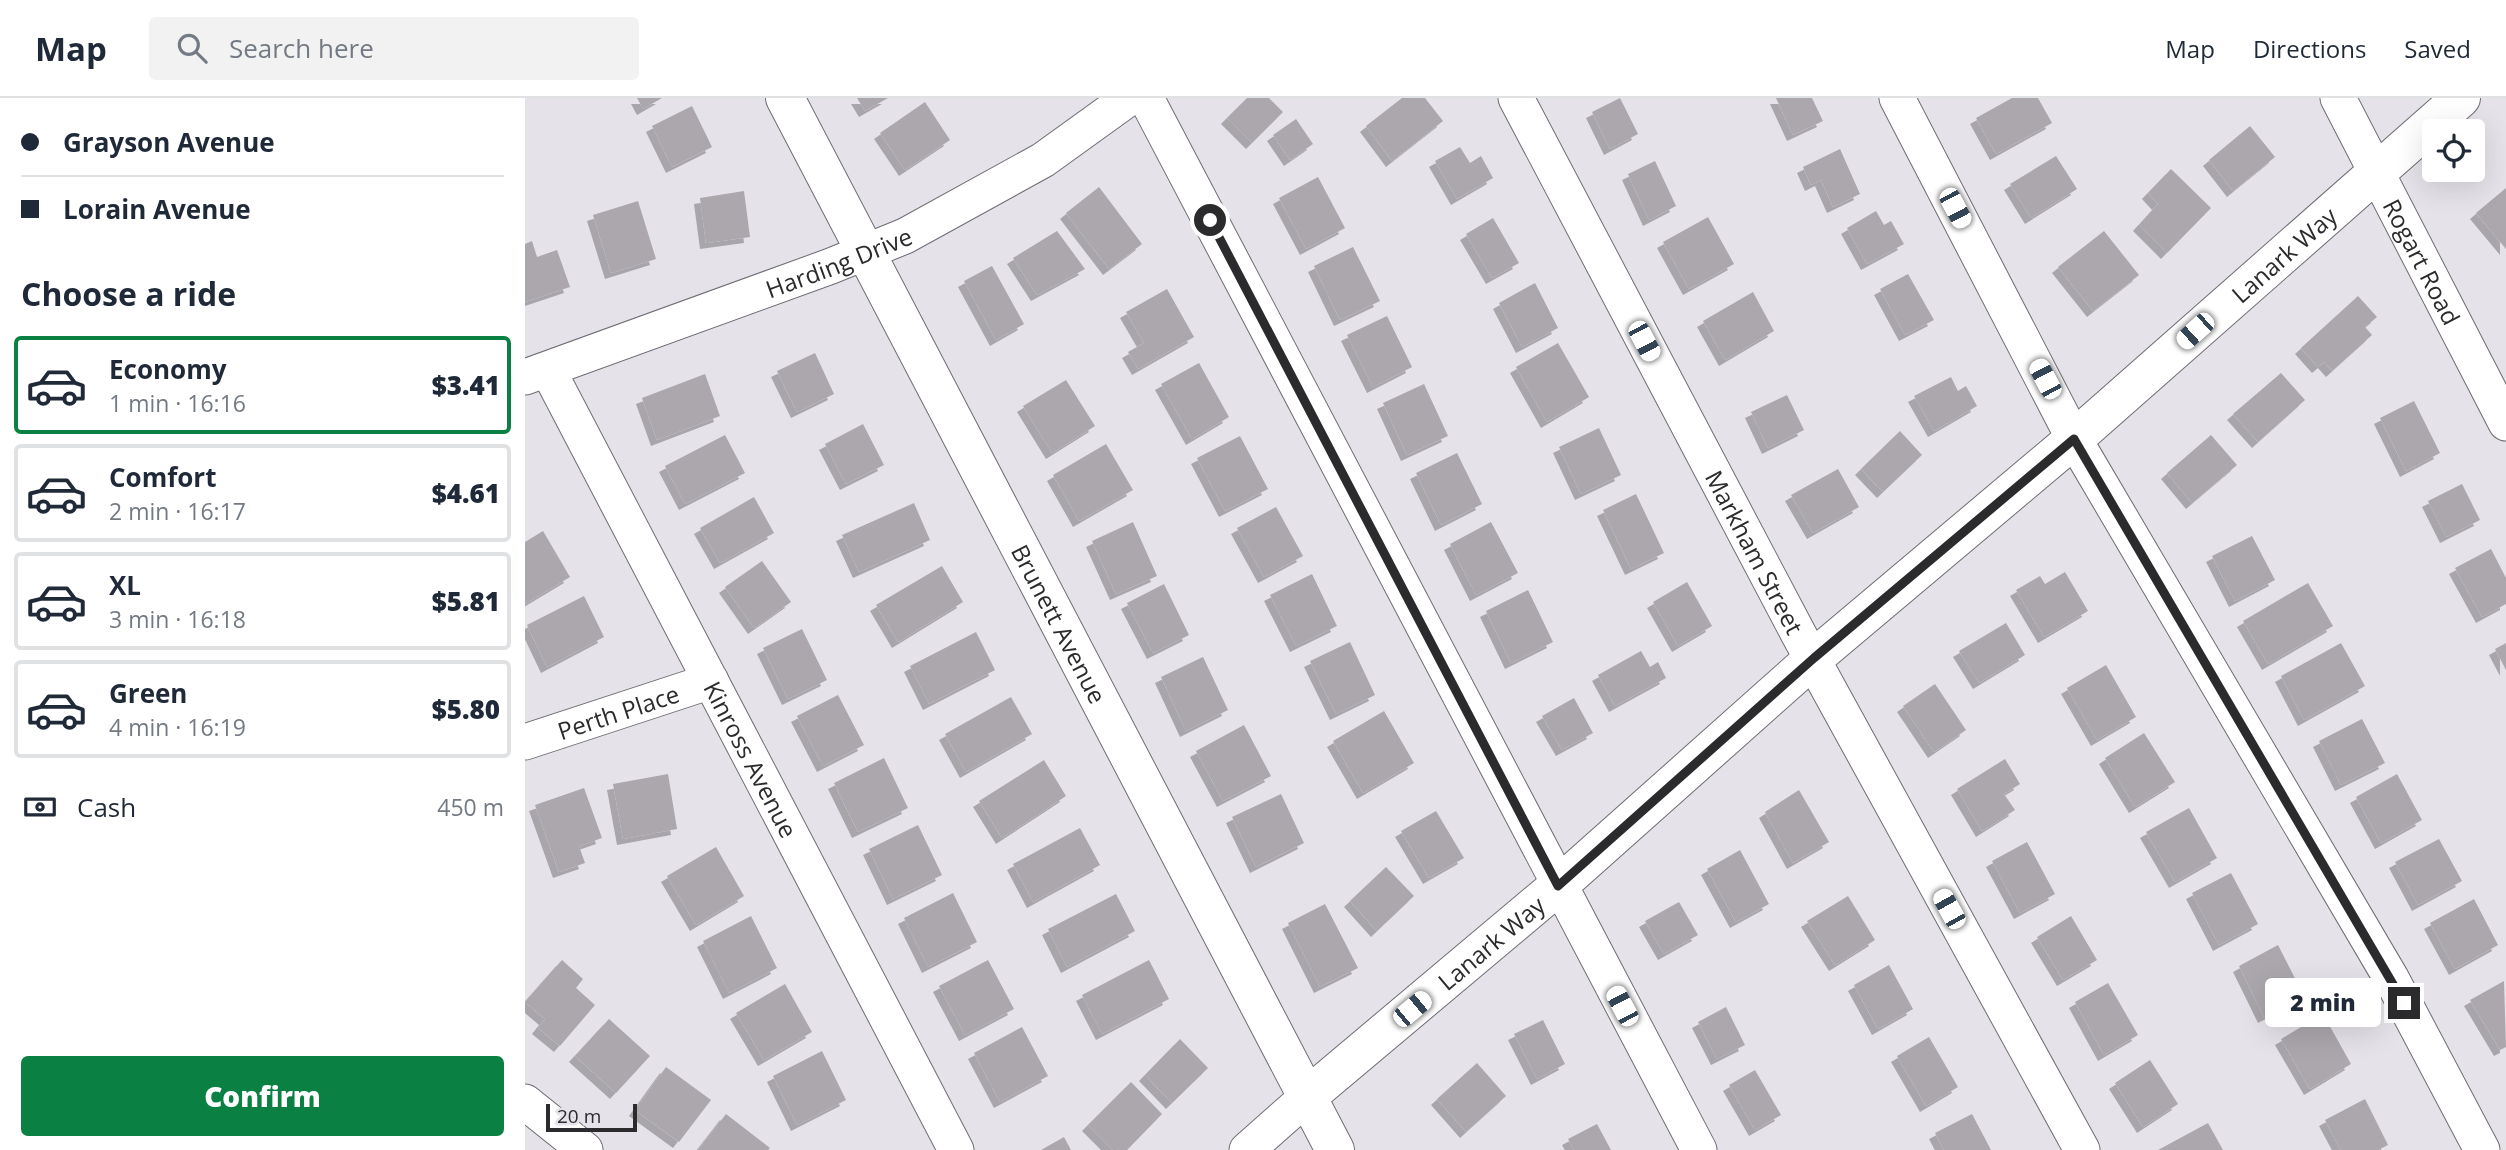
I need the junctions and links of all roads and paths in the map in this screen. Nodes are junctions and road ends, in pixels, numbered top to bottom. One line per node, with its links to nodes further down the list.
1 (785, 98): 9 (street, Brunett Avenue)
2 (1129, 98): 9 (street, Harding Drive)
3 (1146, 98): 16 (street)
4 (1516, 98): 13 (street, Markham Street)
5 (1897, 98): 12 (street)
6 (2338, 98): 8 (street, Rogart Road)
7 (2461, 98): 8 (street, Lanark Way)
8 (2377, 169): 11 (street, Rogart Road); 12 (street, Lanark Way)
9 (867, 252): 10 (street, Harding Drive); 17 (street, Brunett Avenue)
10 (537, 373): 14 (street, Kinross Avenue)
11 (2506, 423)
12 (2074, 439): 13 (street, Lanark Way); 25 (street)
13 (1814, 658): 16 (street, Lanark Way); 24 (street, Markham Street)
14 (711, 681): 15 (street, Perth Place); 20 (street, Kinross Avenue)
15 (525, 742)
16 (1558, 886): 17 (street, Lanark Way); 23 (street)
17 (1307, 1097): 21 (street, Lanark Way); 22 (street, Brunett Avenue)
18 (525, 1102): 19 (street)
19 (585, 1150)
20 (956, 1150)
21 (1247, 1150)
22 (1335, 1150)
23 (1699, 1150)
24 (2082, 1150)
25 (2482, 1150)

